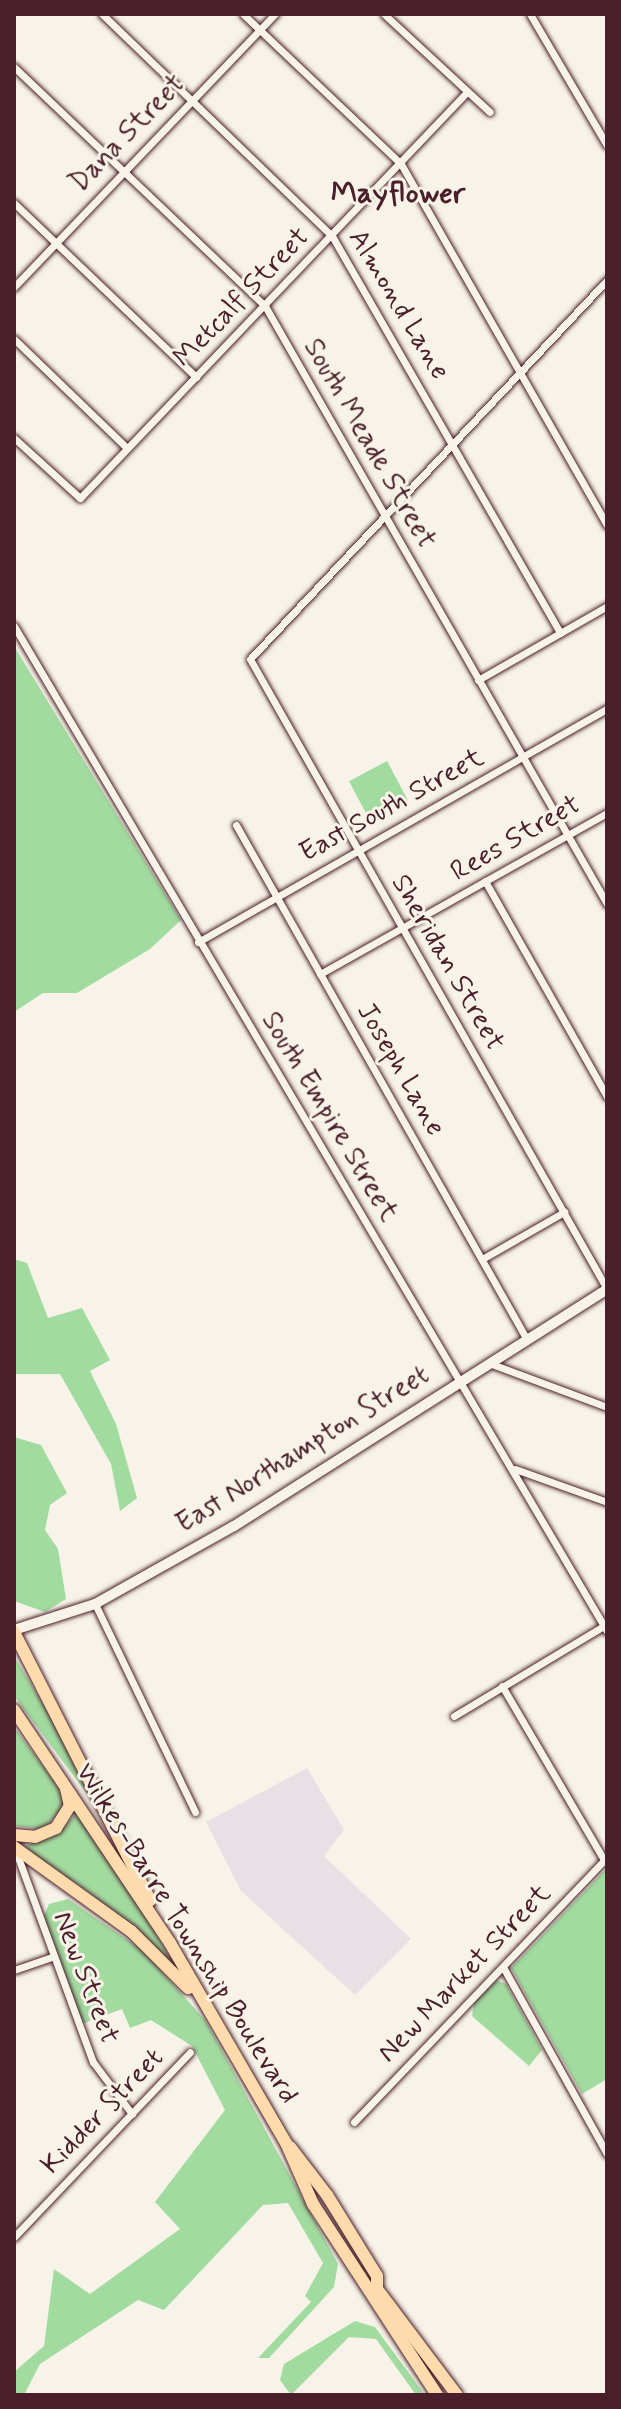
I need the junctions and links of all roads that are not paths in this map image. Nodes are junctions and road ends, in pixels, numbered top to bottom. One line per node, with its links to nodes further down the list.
1 (102, 14): 9 (street, Almond Lane)
2 (243, 14): 6 (street)
3 (275, 14): 6 (street, Dana Street)
4 (384, 14): 8 (street)
5 (530, 14): 11 (street)
6 (260, 30): 9 (street, Dana Street); 12 (street)
7 (14, 67): 13 (street, South Meade Street)
8 (467, 92): 10 (street); 12 (street, Metcalf Street)
9 (191, 100): 13 (street, Dana Street); 15 (street, Almond Lane)
10 (490, 112)
11 (607, 145)
12 (401, 164): 15 (street, Metcalf Street); 21 (street)
13 (122, 171): 16 (street, Dana Street); 19 (street, South Meade Street)
14 (14, 203): 16 (street)
15 (332, 236): 19 (street, Metcalf Street); 24 (street, Almond Lane)
16 (56, 242): 18 (street, Dana Street); 22 (street)
17 (607, 280): 21 (street)
18 (14, 287)
19 (265, 306): 22 (street, Metcalf Street); 26 (street, South Meade Street)
20 (14, 339): 25 (street)
21 (520, 372): 24 (street); 27 (street)
22 (196, 377): 25 (street, Metcalf Street)
23 (16, 443): 25 (street, Metcalf Street)
24 (453, 444): 26 (street); 30 (street, Almond Lane)
25 (127, 448)
26 (384, 516): 31 (street, South Meade Street); 37 (street, Sheridan Street)
27 (607, 525)
28 (607, 606): 30 (street)
29 (14, 626): 42 (street, South Empire Street)
30 (560, 633): 31 (street)
31 (478, 680): 33 (street, South Meade Street)
32 (607, 709): 33 (street, East South Street)
33 (523, 757): 36 (street, South Meade Street); 37 (street, East South Street)
34 (607, 813): 36 (street, Rees Street)
35 (236, 825): 39 (street, Joseph Lane)
36 (568, 834): 38 (street, Rees Street); 40 (street, South Meade Street)
37 (358, 850): 39 (street, East South Street); 41 (street, Sheridan Street)
38 (485, 881): 41 (street, Rees Street); 44 (street)
39 (276, 896): 42 (street, East South Street); 43 (street, Joseph Lane)
40 (607, 904)
41 (402, 929): 43 (street, Rees Street); 45 (street, Sheridan Street)
42 (198, 942): 50 (street, South Empire Street)
43 (320, 974): 46 (street, Joseph Lane)
44 (607, 1097)
45 (564, 1212): 46 (street); 47 (street, Sheridan Street)
46 (482, 1259): 48 (street, Joseph Lane)
47 (607, 1289): 48 (main road, East Northampton Street)
48 (526, 1338): 49 (main road, East Northampton Street)
49 (487, 1362): 50 (main road, East Northampton Street); 51 (street)
50 (461, 1379): 52 (street, South Empire Street); 54 (main road, East Northampton Street)
51 (607, 1407)
52 (513, 1469): 53 (street); 55 (street, South Empire Street)
53 (607, 1502)
54 (95, 1604): 56 (main road, East Northampton Street); 61 (street)
55 (606, 1629): 57 (street)
56 (14, 1631): 65 (main road)
57 (502, 1686): 59 (street); 64 (street)
58 (14, 1710): 60 (main road, Wilkes-Barre Township Boulevard)
59 (454, 1716)
60 (63, 1777): 62 (main road); 65 (main road, Wilkes-Barre Township Boulevard)
61 (195, 1812)
62 (14, 1835)
63 (14, 1847): 66 (street, New Street); 69 (main road)
64 (605, 1858): 67 (street, New Market Street)
65 (170, 1943): 69 (main road, Wilkes-Barre Township Boulevard)
66 (52, 1957): 68 (street); 71 (street, New Street)
67 (503, 1967): 72 (street, New Market Street); 74 (street)
68 (14, 1970)
69 (216, 2025): 73 (main road, Wilkes-Barre Township Boulevard)
70 (190, 2052): 71 (street, Kidder Street)
71 (132, 2114): 75 (street, Kidder Street)
72 (354, 2122)
73 (287, 2145): 76 (main road, Wilkes-Barre Township Boulevard); 77 (main road, Wilkes-Barre Township Boulevard)
74 (607, 2154)
75 (14, 2237)
76 (437, 2395)
77 (457, 2395)

